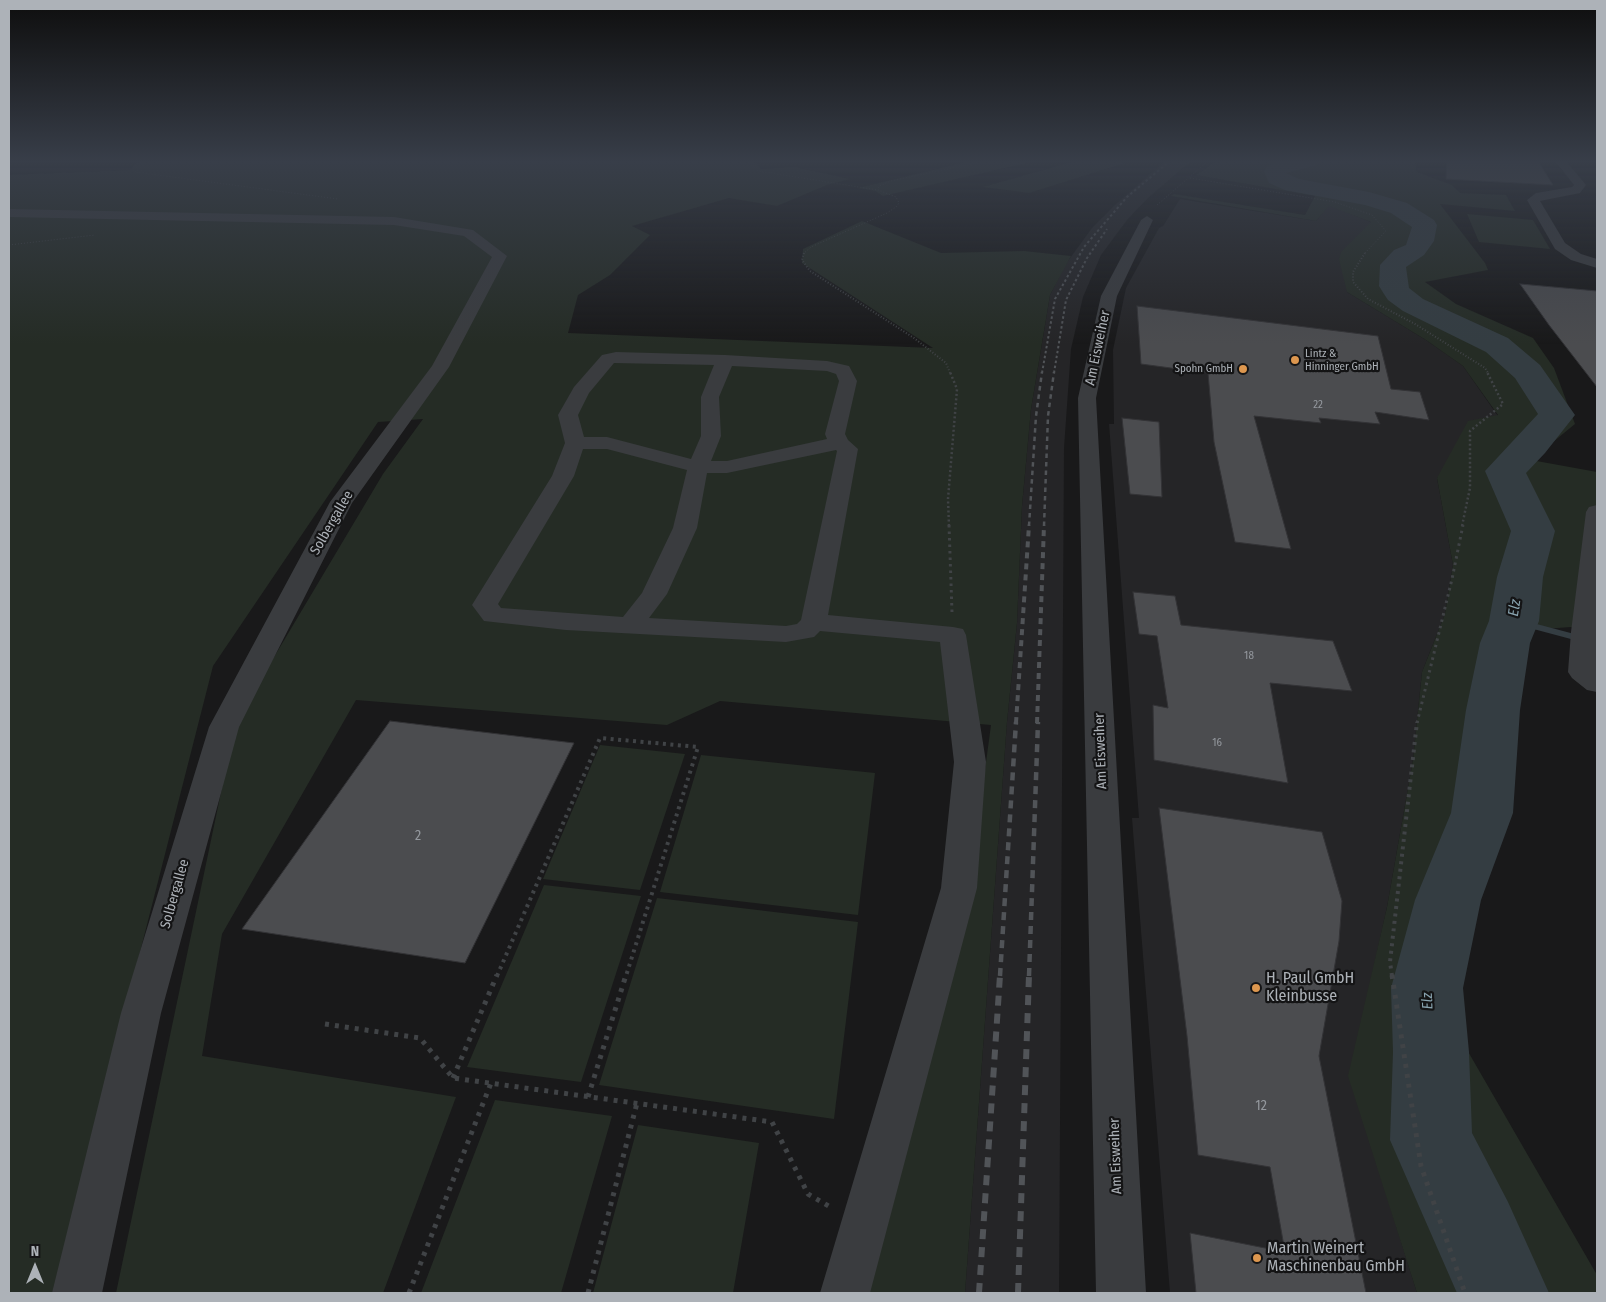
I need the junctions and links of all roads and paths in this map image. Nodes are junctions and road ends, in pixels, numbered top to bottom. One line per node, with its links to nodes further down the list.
1 (399, 222): 22 (street, Solbergallee)
2 (867, 222): 14 (path)
3 (1146, 222): 26 (street, Am Eisweiher)
4 (1378, 222): 27 (path)
5 (1546, 222): 6 (street)
6 (1597, 264)
7 (725, 360): 8 (street); 9 (street); 10 (street)
8 (575, 443): 10 (street); 13 (street)
9 (839, 443): 10 (street); 12 (street)
10 (698, 467): 13 (street)
11 (1597, 512): 15 (street)
12 (814, 622): 13 (street); 14 (street)
13 (631, 625)
14 (953, 635): 21 (street)
15 (1597, 683)
16 (325, 1024): 17 (path)
17 (452, 1078): 18 (path); 19 (path)
18 (491, 1083): 19 (path); 23 (path)
19 (588, 1097): 20 (path)
20 (637, 1103): 21 (path); 24 (path)
21 (864, 1228): 25 (street)
22 (76, 1293)
23 (409, 1293)
24 (588, 1293)
25 (845, 1293)
26 (1121, 1293)
27 (1465, 1293)

